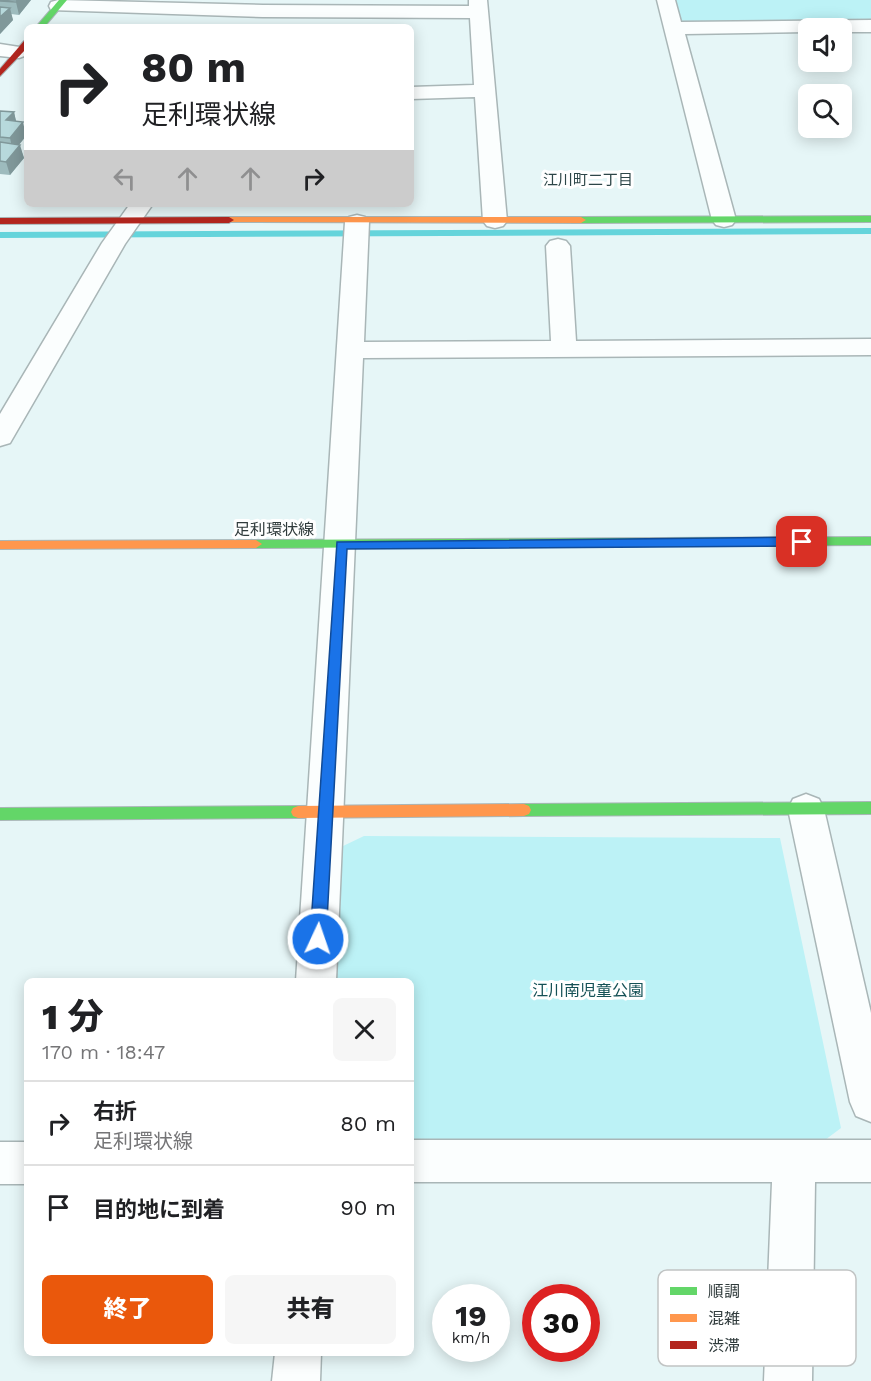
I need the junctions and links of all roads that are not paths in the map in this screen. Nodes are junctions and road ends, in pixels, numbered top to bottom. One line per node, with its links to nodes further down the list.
1 (666, 0): 7 (street)
2 (61, 3): 4 (street); 5 (street)
3 (478, 6): 4 (street); 10 (street)
4 (261, 13)
5 (43, 24)
6 (871, 26): 7 (street)
7 (674, 28): 13 (street)
8 (15, 48): 9 (street)
9 (0, 74)
10 (484, 91): 11 (street); 15 (street)
11 (414, 93)
12 (871, 219): 13 (street)
13 (724, 220): 15 (street)
14 (0, 221): 16 (street)
15 (495, 221): 17 (street)
16 (128, 224): 17 (street); 22 (street)
17 (356, 230): 21 (street)
18 (558, 246): 20 (street)
19 (871, 347): 20 (street)
20 (564, 349): 21 (street)
21 (351, 350): 25 (street)
22 (3, 427)
23 (871, 541): 25 (street, 足利環状線)
24 (0, 545): 25 (street, 足利環状線)
25 (341, 545): 28 (street)
26 (871, 808): 27 (street)
27 (806, 809): 28 (street); 31 (street)
28 (324, 811): 29 (street); 30 (street)
29 (0, 814)
30 (316, 978)
31 (871, 1102)
32 (414, 1161): 33 (street)
33 (794, 1161): 34 (street); 37 (street)
34 (871, 1161)
35 (0, 1163): 36 (street)
36 (24, 1163)
37 (791, 1270)
38 (298, 1356): 40 (street)
39 (788, 1366): 41 (street)
40 (296, 1381)
41 (788, 1381)

